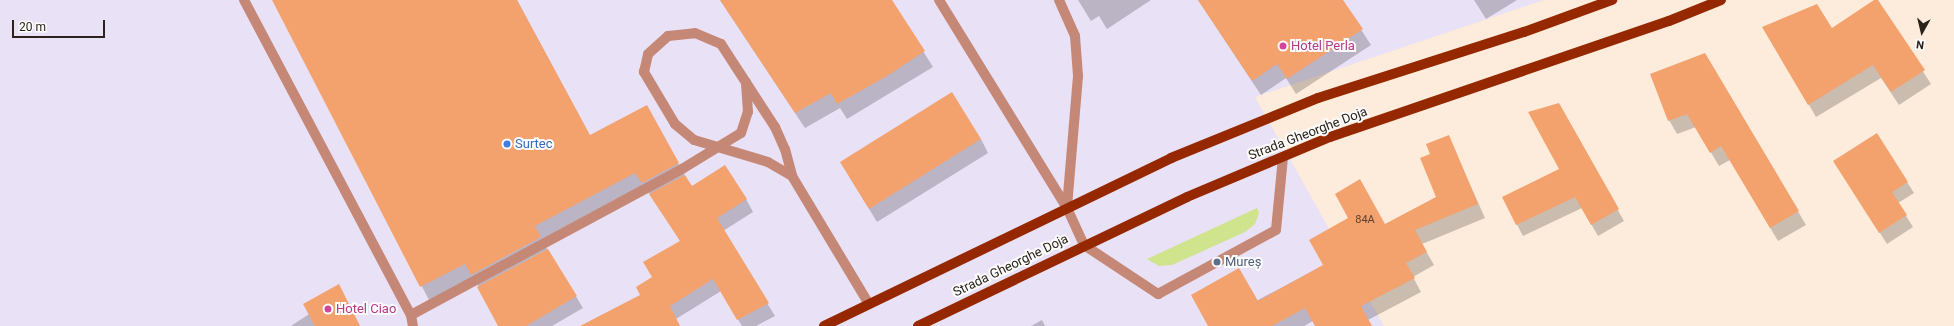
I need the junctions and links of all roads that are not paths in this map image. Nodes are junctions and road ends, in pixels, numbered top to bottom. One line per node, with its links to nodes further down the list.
1 (244, 0): 13 (lane)
2 (939, 0): 10 (lane)
3 (1059, 0): 10 (lane)
4 (1612, 0): 10 (main road)
5 (1721, 0): 8 (main road, Strada Gheorghe Doja)
6 (746, 82): 7 (lane); 7 (lane); 9 (lane)
7 (721, 147): 9 (lane); 13 (lane)
8 (1283, 157): 11 (main road, Strada Gheorghe Doja); 11 (lane)
9 (792, 176): 12 (lane)
10 (1067, 208): 11 (lane); 12 (main road)
11 (1084, 245): 16 (main road, Strada Gheorghe Doja)
12 (869, 304): 15 (main road)
13 (411, 315): 14 (lane)
14 (413, 326)
15 (824, 326)
16 (918, 326)

